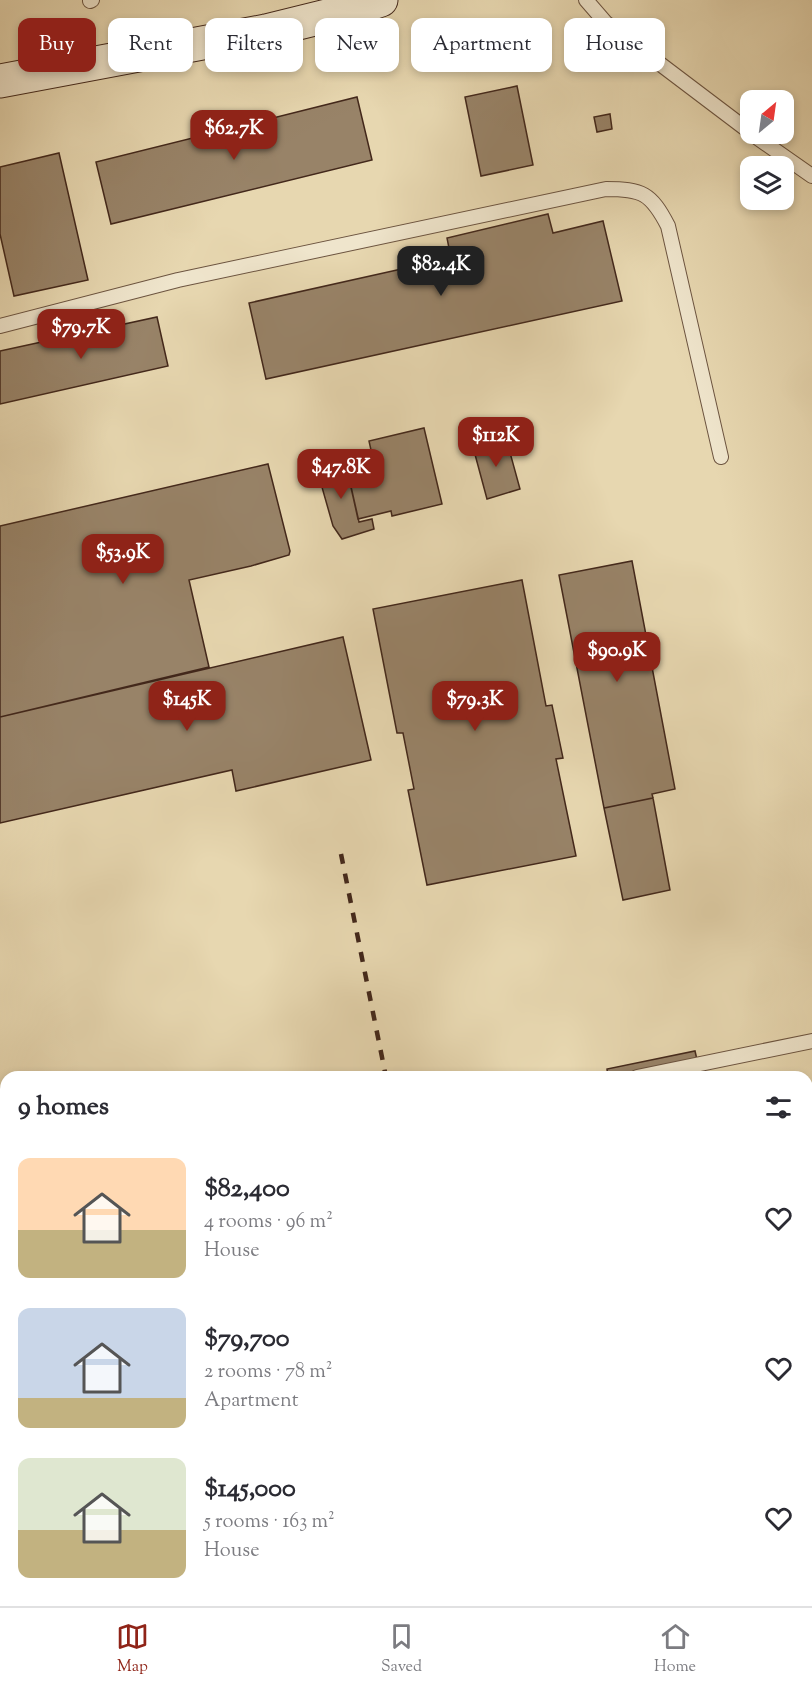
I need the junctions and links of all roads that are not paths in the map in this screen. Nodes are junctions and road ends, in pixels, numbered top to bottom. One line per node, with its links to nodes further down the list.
1 (381, 0): 3 (main road)
2 (586, 0): 4 (lane)
3 (0, 81)
4 (740, 125)
5 (767, 144): 6 (lane)
6 (812, 176)
7 (0, 326): 8 (lane)
8 (722, 457)
9 (812, 1041): 10 (lane)
10 (666, 1071)

